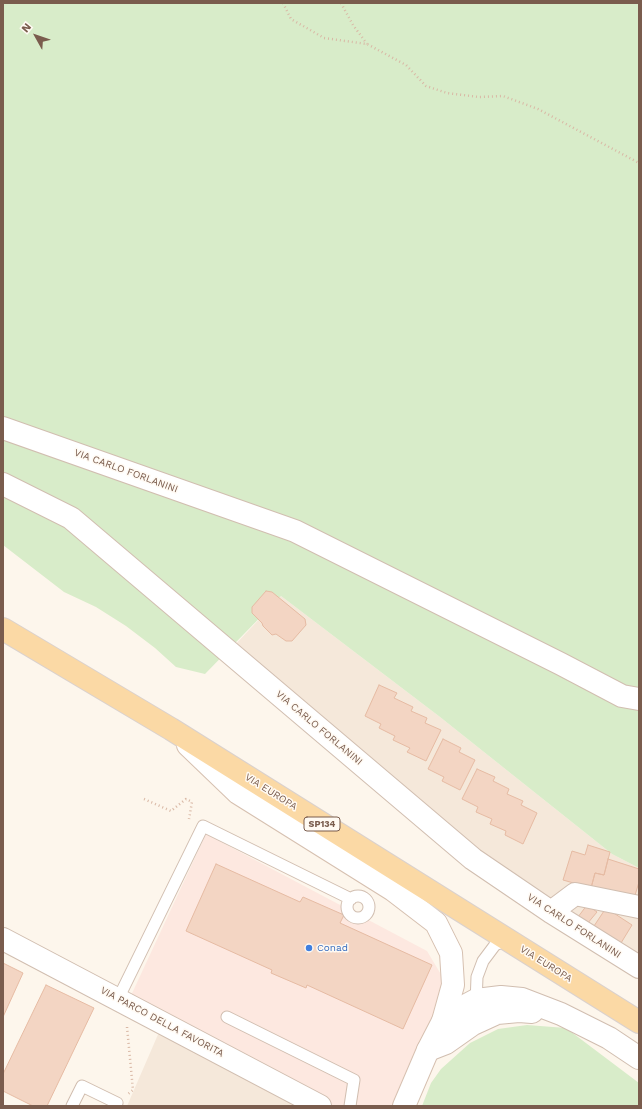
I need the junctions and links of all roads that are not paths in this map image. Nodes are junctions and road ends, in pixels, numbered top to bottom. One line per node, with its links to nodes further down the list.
1 (3, 428): 4 (street, VIA CARLO FORLANINI)
2 (3, 484): 9 (street, VIA CARLO FORLANINI)
3 (3, 629): 6 (main road, VIA EUROPA / SP134)
4 (630, 697): 5 (street, VIA CARLO FORLANINI)
5 (639, 709)
6 (171, 729): 11 (main road, VIA EUROPA / SP134); 17 (street)
7 (351, 898): 13 (lane)
8 (639, 907): 9 (street)
9 (551, 912): 12 (street, VIA CARLO FORLANINI)
10 (3, 939): 13 (street, VIA PARCO DELLA FAVORITA)
11 (507, 940): 14 (lane); 18 (main road, VIA EUROPA / SP134)
12 (639, 967)
13 (118, 1000): 24 (street, VIA PARCO DELLA FAVORITA)
14 (476, 1000): 15 (street); 17 (street); 19 (lane)
15 (561, 1014): 19 (street); 21 (street)
16 (227, 1017): 25 (lane)
17 (443, 1021): 20 (street)
18 (639, 1022)
19 (476, 1023): 20 (street)
20 (428, 1050): 26 (street)
21 (639, 1058)
22 (72, 1106): 23 (lane)
23 (116, 1106)
24 (320, 1106)
25 (350, 1106)
26 (404, 1106)

